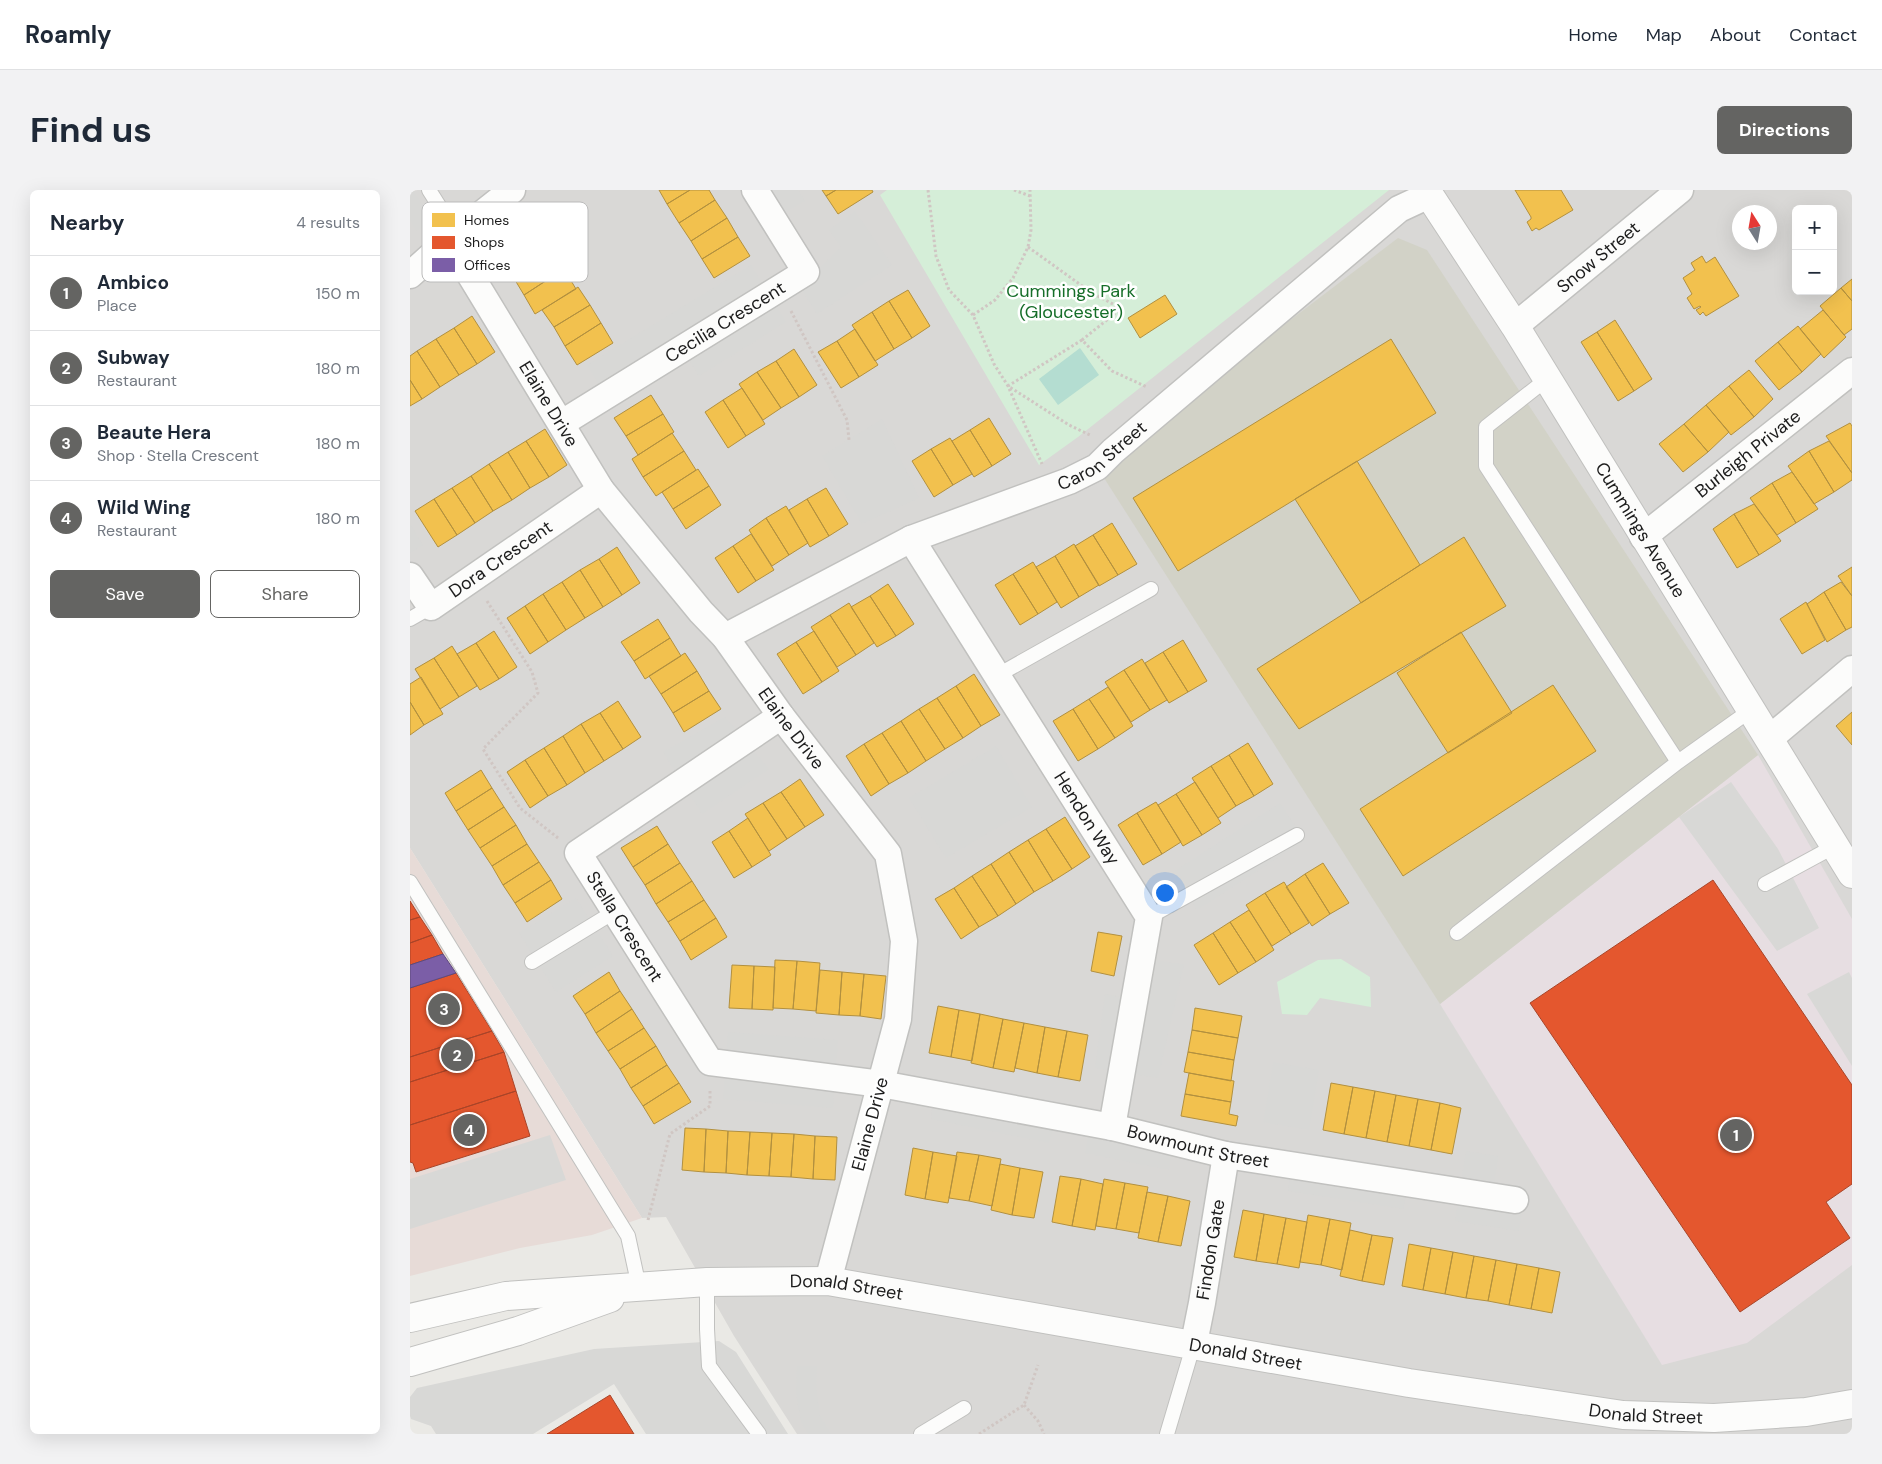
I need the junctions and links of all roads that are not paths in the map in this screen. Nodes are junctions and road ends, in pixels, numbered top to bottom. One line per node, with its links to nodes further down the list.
1 (429, 190): 6 (lane)
2 (512, 190): 7 (street)
3 (755, 190): 14 (street, Cecilia Crescent)
4 (1680, 190): 11 (street, Snow Street)
5 (1428, 193): 11 (street, Cummings Avenue); 17 (street, Caron Street)
6 (437, 202)
7 (497, 202)
8 (422, 264): 9 (street)
9 (410, 275)
10 (475, 282): 14 (street, Elaine Drive)
11 (1515, 326): 13 (street, Cummings Avenue)
12 (1852, 371): 16 (street, Burleigh Private)
13 (1547, 379): 16 (street, Cummings Avenue); 27 (lane)
14 (562, 424): 15 (street, Elaine Drive)
15 (601, 490): 20 (street, Dora Crescent); 21 (street, Elaine Drive)
16 (1644, 537): 24 (street, Cummings Avenue)
17 (911, 539): 21 (street, Caron Street); 23 (street, Hendon Way)
18 (410, 576): 20 (street, Dora Crescent)
19 (1151, 589): 23 (lane)
20 (420, 613)
21 (725, 636): 25 (street, Elaine Drive)
22 (1852, 669): 26 (street)
23 (998, 675): 34 (street, Hendon Way)
24 (1752, 710): 26 (street, Cummings Avenue); 27 (lane)
25 (781, 716): 33 (street, Stella Crescent); 37 (street, Elaine Drive)
26 (1769, 739): 29 (street, Cummings Avenue)
27 (1678, 762): 35 (lane)
28 (1297, 834): 34 (lane)
29 (1835, 846): 30 (street, Cummings Avenue); 32 (lane)
30 (1852, 874)
31 (410, 882): 43 (lane)
32 (1765, 884)
33 (614, 912): 36 (lane); 37 (street, Stella Crescent)
34 (1149, 917): 38 (street)
35 (1457, 933)
36 (532, 962)
37 (882, 1084): 38 (street, Bowmount Street); 41 (street, Elaine Drive)
38 (1112, 1127): 39 (street, Bowmount Street)
39 (1226, 1155): 40 (street, Bowmount Street); 45 (street, Findon Gate)
40 (1515, 1200)
41 (828, 1281): 42 (street, Donald Street); 45 (street, Donald Street)
42 (707, 1282): 43 (street, Donald Street); 49 (lane)
43 (639, 1287): 44 (street, Donald Street); 46 (street, Donald Street)
44 (410, 1318)
45 (1194, 1344): 47 (street, Donald Street); 51 (lane)
46 (410, 1362)
47 (1852, 1404)
48 (964, 1408): 50 (lane)
49 (759, 1434)
50 (921, 1434)
51 (1167, 1434)

